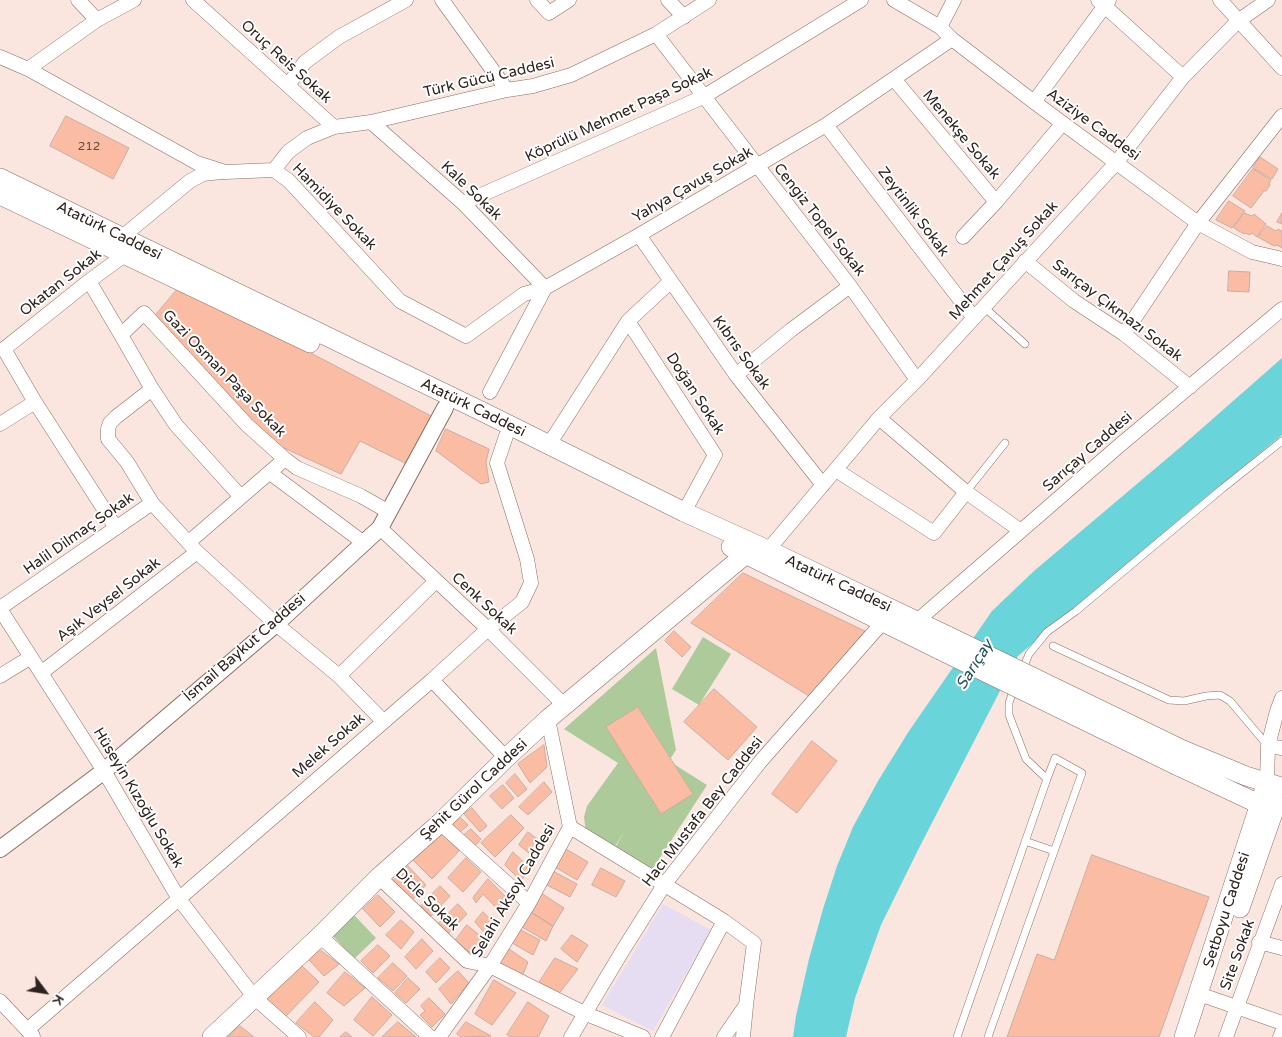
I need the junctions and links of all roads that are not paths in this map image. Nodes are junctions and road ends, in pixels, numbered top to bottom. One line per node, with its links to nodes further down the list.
1 (78, 0): 17 (street)
2 (134, 0): 17 (street)
3 (193, 0): 27 (street, Oruç Reis Sokak)
4 (406, 0): 27 (street)
5 (442, 0): 28 (street)
6 (537, 0): 7 (street)
7 (570, 0)
8 (668, 0): 16 (street)
9 (709, 0): 16 (street, Türk Gücü Caddesi)
10 (861, 0): 29 (street, Köprülü Mehmet Paşa Sokak)
11 (894, 0): 19 (street, Aziziye Caddesi)
12 (954, 0): 19 (street)
13 (1220, 0): 18 (street)
14 (1268, 0): 18 (street, Mehmet Çavuş Sokak)
15 (1104, 2): 25 (street); 30 (street)
16 (684, 17): 20 (street, Türk Gücü Caddesi)
17 (97, 20): 24 (street)
18 (1238, 21): 23 (street); 25 (street, Mehmet Çavuş Sokak)
19 (940, 27): 21 (street, Aziziye Caddesi)
20 (656, 34): 28 (street, Türk Gücü Caddesi); 29 (street, Cengiz Topel Sokak)
21 (952, 40): 26 (street, Yahya Çavuş Sokak); 30 (street, Aziziye Caddesi)
22 (0, 57): 24 (street, Hamidiye Sokak)
23 (1282, 68)
24 (28, 70): 39 (street, Hamidiye Sokak)
25 (1182, 77): 36 (street, Mehmet Çavuş Sokak)
26 (894, 79): 34 (street, Yahya Çavuş Sokak); 42 (street, Menekşe Sokak)
27 (288, 85): 35 (street, Oruç Reis Sokak)
28 (507, 90): 32 (street, Türk Gücü Caddesi)
29 (703, 97): 37 (street, Cengiz Topel Sokak); 43 (street, Köprülü Mehmet Paşa Sokak)
30 (1034, 102): 33 (street, Aziziye Caddesi)
31 (1282, 116): 44 (street)
32 (371, 122): 35 (street, Türk Gücü Caddesi); 43 (street, Kale Sokak)
33 (1063, 123): 36 (street, Aziziye Caddesi); 42 (street, Menekşe Sokak)
34 (826, 125): 37 (street, Yahya Çavuş Sokak); 56 (street, Zeytinlik Sokak)
35 (334, 127): 38 (street, Türk Gücü Caddesi)
36 (1116, 163): 44 (street, Aziziye Caddesi); 49 (street, Mehmet Çavuş Sokak)
37 (757, 167): 45 (street, Yahya Çavuş Sokak); 52 (street, Cengiz Topel Sokak)
38 (274, 170): 39 (street, Hamidiye Sokak); 53 (street, Hamidiye Sokak)
39 (224, 172): 47 (street)
40 (0, 178): 47 (main road, Atatürk Caddesi)
41 (0, 195): 47 (main road, Atatürk Caddesi)
42 (996, 202): 46 (street)
43 (464, 203): 53 (street, Kale Sokak)
44 (1198, 223): 48 (street, Aziziye Caddesi); 59 (street)
45 (639, 235): 51 (street, Kıbrıs Sokak); 53 (street, Yahya Çavuş Sokak)
46 (963, 236)
47 (124, 245): 50 (street, Okatan Sokak); 67 (main road, Atatürk Caddesi); 73 (main road, Atatürk Caddesi)
48 (1282, 259)
49 (1025, 261): 54 (street, Mehmet Çavuş Sokak); 59 (street, Sarıçay Çıkmazı Sokak)
50 (88, 281): 58 (street); 66 (street, Okatan Sokak)
51 (670, 282): 57 (street); 61 (street, Kıbrıs Sokak)
52 (850, 286): 61 (street); 62 (street, Cengiz Topel Sokak)
53 (545, 288): 65 (street)
54 (984, 307): 56 (street, Mehmet Çavuş Sokak); 60 (lane)
55 (1282, 309): 63 (street, Sarıçay Caddesi)
56 (974, 318): 62 (street, Mehmet Çavuş Sokak)
57 (628, 320): 73 (street); 82 (street, Doğan Sokak)
58 (121, 334): 64 (street); 74 (street, Gazi Osman Paşa Sokak)
59 (1124, 334): 63 (street, Sarıçay Çıkmazı Sokak)
60 (1024, 344)
61 (736, 375): 77 (street, Kıbrıs Sokak)
62 (917, 380): 68 (street, Mehmet Çavuş Sokak)
63 (1190, 387): 85 (street, Sarıçay Caddesi)
64 (152, 389): 79 (street); 80 (street)
65 (490, 392)
66 (35, 402): 69 (street); 83 (street)
67 (445, 408): 70 (main road, Atatürk Caddesi); 81 (street, İsmail Baykut Caddesi)
68 (879, 418): 75 (street, Mehmet Çavuş Sokak); 78 (street)
69 (0, 424)
70 (506, 436): 89 (main road, Atatürk Caddesi); 95 (street, Melek Sokak)
71 (1282, 441): 111 (lane)
72 (1005, 443): 78 (lane)
73 (548, 446): 82 (main road, Atatürk Caddesi)
74 (285, 459): 76 (street); 81 (street, Gazi Osman Paşa Sokak)
75 (836, 470): 77 (street, Mehmet Çavuş Sokak); 78 (street)
76 (270, 473): 79 (street); 86 (street)
77 (823, 485): 88 (street, Mehmet Çavuş Sokak)
78 (966, 492): 85 (street)
79 (241, 498): 87 (street)
80 (152, 503): 83 (street, Halil Dilmaç Sokak); 87 (street)
81 (388, 512): 84 (street, İsmail Baykut Caddesi)
82 (684, 512): 88 (main road, Atatürk Caddesi)
83 (116, 528): 91 (street, Halil Dilmaç Sokak)
84 (380, 528): 86 (street, İsmail Baykut Caddesi); 90 (street, Cenk Sokak)
85 (1021, 531): 92 (street, Sarıçay Caddesi)
86 (364, 543): 94 (street, İsmail Baykut Caddesi)
87 (193, 547): 94 (street); 99 (street, Aşık Veysel Sokak)
88 (768, 550): 89 (street); 92 (main road, Atatürk Caddesi)
89 (746, 554): 93 (main road, Atatürk Caddesi); 104 (main road, Şehit Gürol Caddesi)
90 (436, 581): 95 (street, Cenk Sokak); 101 (street)
91 (0, 608): 98 (street, Hüseyin Kızoğlu Sokak)
92 (917, 621): 96 (main road, Atatürk Caddesi)
93 (882, 623): 96 (main road, Atatürk Caddesi); 121 (street, Hacı Mustafa Bey Caddesi)
94 (276, 624): 101 (street); 110 (street, İsmail Baykut Caddesi)
95 (488, 629): 102 (street, Melek Sokak); 104 (street, Cenk Sokak)
96 (944, 643): 109 (main road, bridge)
97 (1053, 646): 107 (lane)
98 (31, 657): 99 (street, Hüseyin Kızoğlu Sokak); 100 (street)
99 (41, 673): 110 (street, Hüseyin Kızoğlu Sokak)
100 (0, 676)
101 (339, 676): 106 (street)
102 (432, 680): 106 (street, Melek Sokak); 108 (street)
103 (1282, 698): 107 (street)
104 (565, 706): 105 (main road, Şehit Gürol Caddesi)
105 (548, 719): 108 (main road, Şehit Gürol Caddesi); 115 (street, Selahi Aksoy Caddesi)
106 (383, 721): 122 (street, Melek Sokak)
107 (1275, 747): 112 (street)
108 (506, 758): 114 (main road, Şehit Gürol Caddesi)
109 (1181, 758): 112 (main road); 113 (main road)
110 (104, 770): 117 (street, İsmail Baykut Caddesi); 122 (street, Hüseyin Kızoğlu Sokak)
111 (1047, 779): 116 (lane); 118 (lane)
112 (1278, 784): 113 (main road, Setboyu Caddesi)
113 (1272, 809): 129 (main road, Setboyu Caddesi)
114 (440, 823): 119 (main road, Şehit Gürol Caddesi); 123 (street)
115 (570, 827): 121 (street); 123 (street, Selahi Aksoy Caddesi)
116 (1026, 841): 118 (lane); 147 (lane)
117 (0, 849)
118 (1054, 851): 148 (lane)
119 (379, 877): 125 (main road, Şehit Gürol Caddesi); 128 (street, Dicle Sokak)
120 (1282, 884): 126 (street, Site Sokak)
121 (664, 885): 124 (street); 134 (street, Hacı Mustafa Bey Caddesi)
122 (179, 899): 130 (street, Hüseyin Kızoğlu Sokak); 137 (street, Melek Sokak)
123 (528, 903): 128 (street, Selahi Aksoy Caddesi)
124 (724, 921): 132 (street); 144 (street)
125 (320, 936): 130 (main road, Şehit Gürol Caddesi); 140 (street)
126 (1259, 942): 127 (street); 133 (street, Site Sokak)
127 (1282, 948)
128 (490, 966): 134 (street, Dicle Sokak); 141 (street, Selahi Aksoy Caddesi)
129 (1204, 996): 133 (street); 149 (main road, Setboyu Caddesi); 150 (main road, Setboyu Caddesi)
130 (255, 998): 138 (main road, Şehit Gürol Caddesi); 139 (street, Hüseyin Kızoğlu Sokak)
131 (0, 1001): 137 (street)
132 (746, 1005): 145 (street); 146 (street)
133 (1236, 1007): 135 (street); 151 (street, Site Sokak)
134 (584, 1013): 142 (street, Hacı Mustafa Bey Caddesi); 143 (street, Dicle Sokak)
135 (1282, 1023)
136 (1282, 1032): 152 (street)
137 (30, 1033)
138 (212, 1037)
139 (299, 1037)
140 (430, 1037)
141 (439, 1037)
142 (570, 1037)
143 (643, 1037)
144 (662, 1037)
145 (724, 1037)
146 (743, 1037)
147 (958, 1037)
148 (988, 1037)
149 (1184, 1037)
150 (1195, 1037)
151 (1226, 1037)
152 (1280, 1037)

